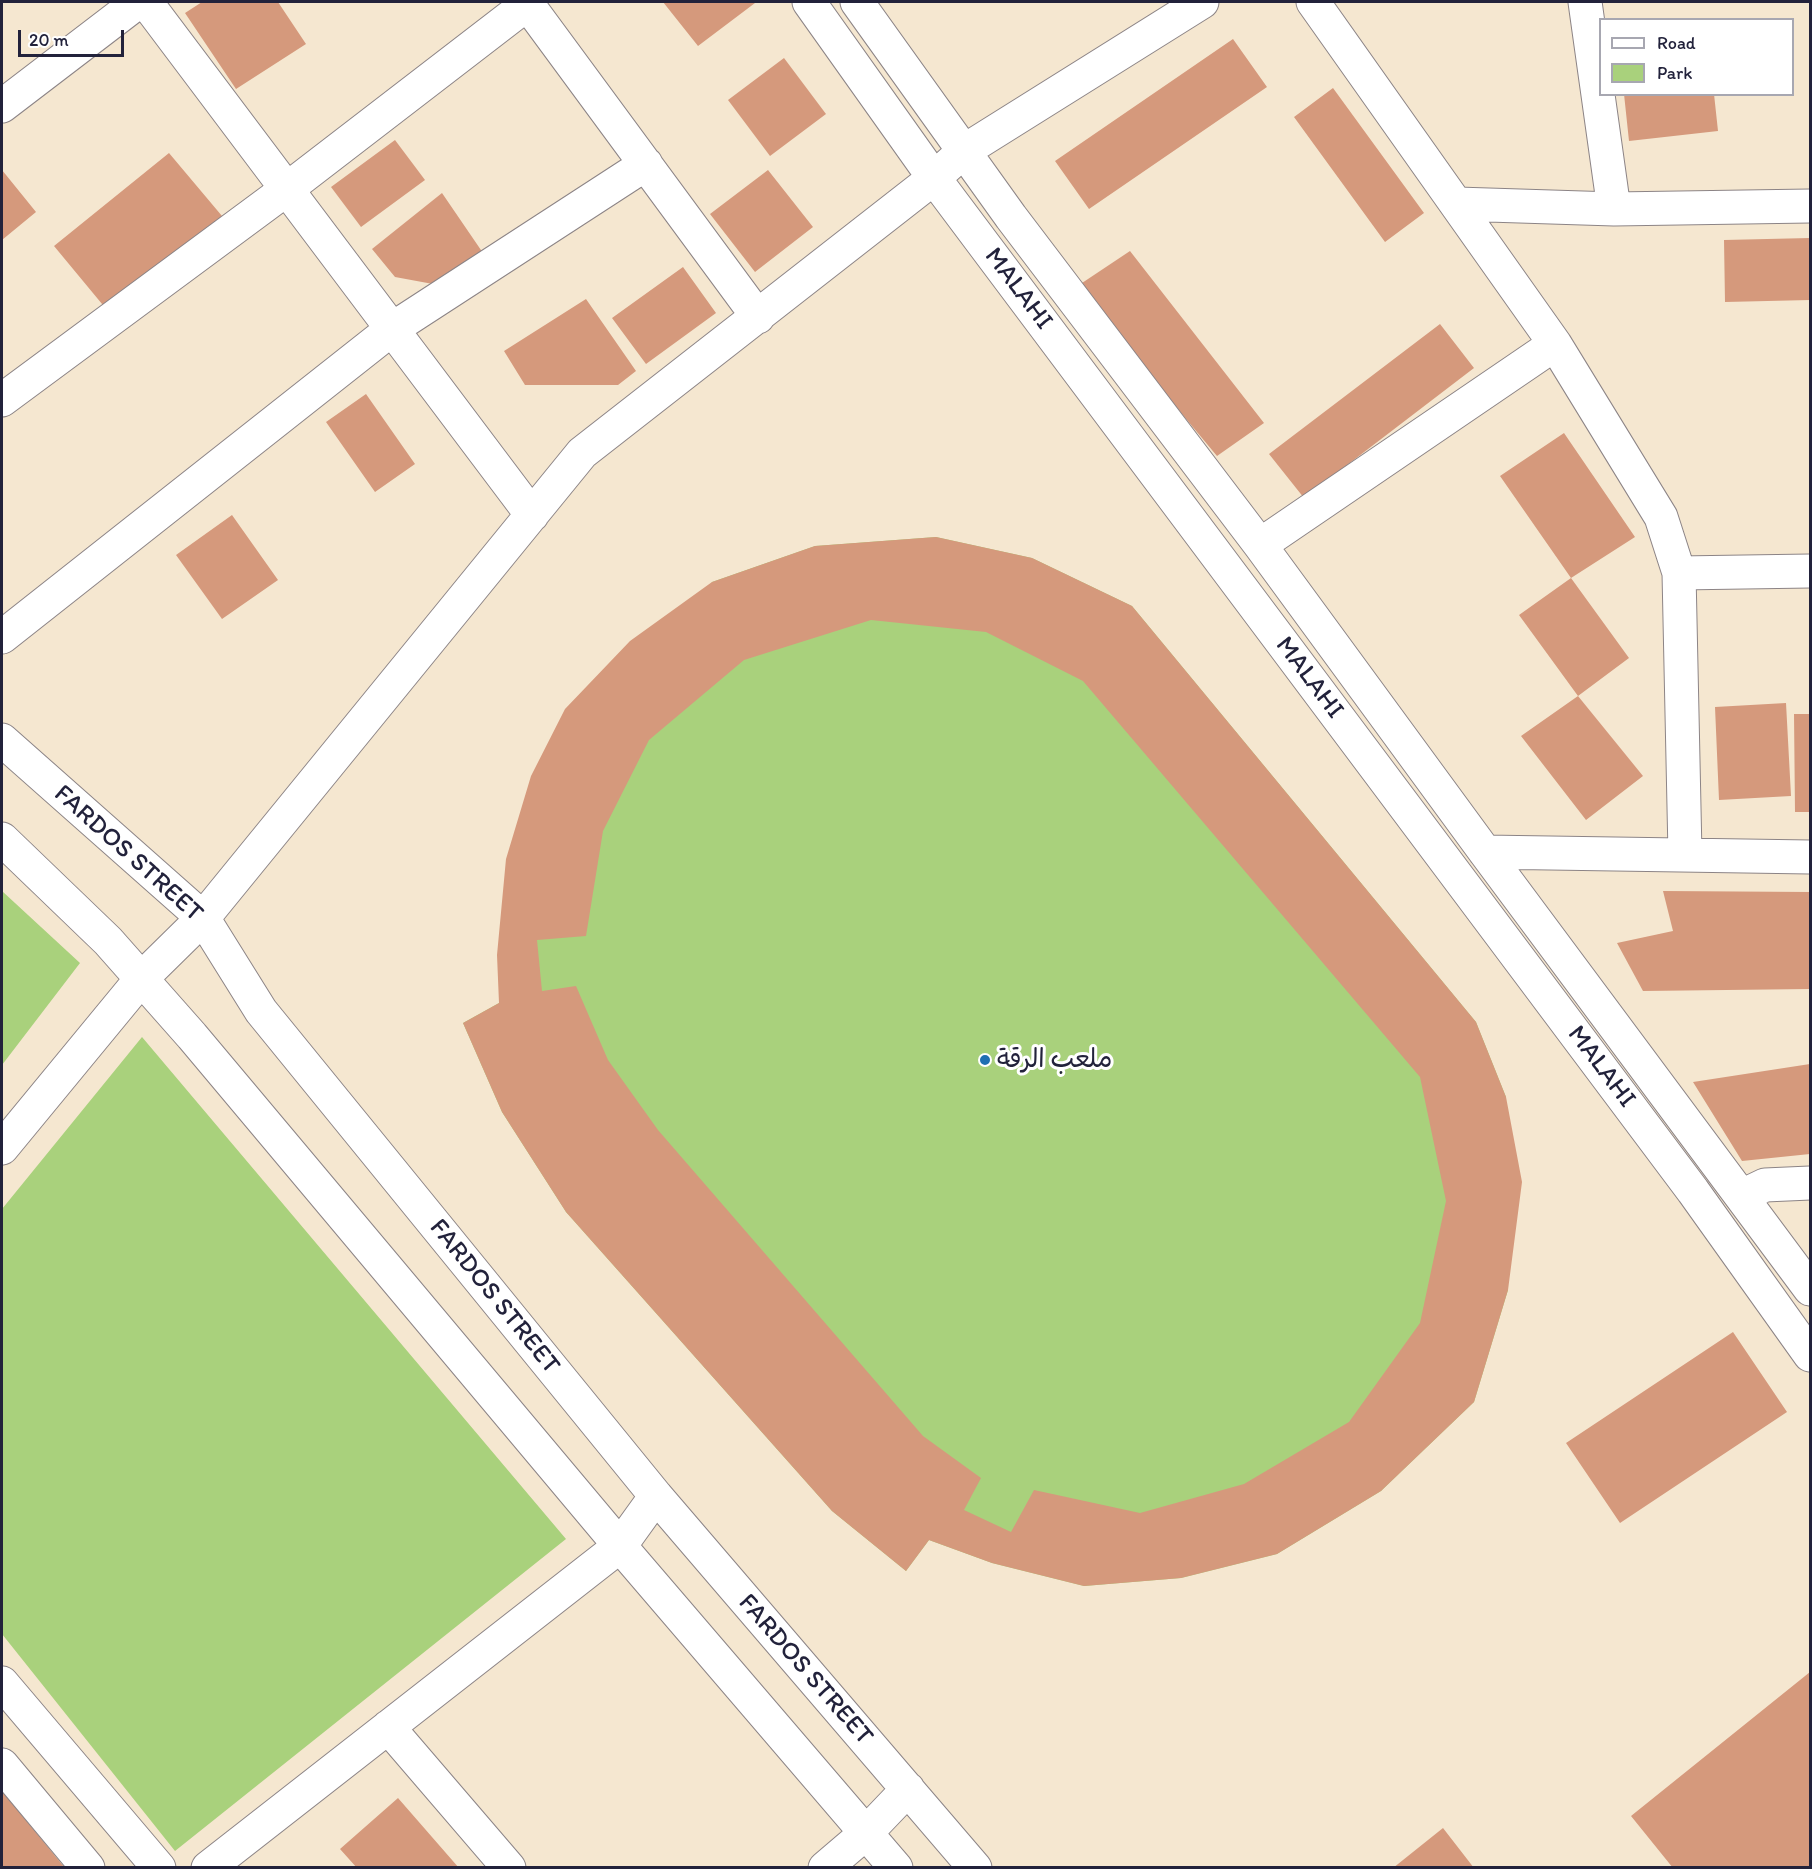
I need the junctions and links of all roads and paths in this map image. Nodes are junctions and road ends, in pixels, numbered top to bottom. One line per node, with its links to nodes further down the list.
1 (138, 2): 9 (street)
2 (147, 2): 13 (street)
3 (528, 2): 11 (street); 13 (street)
4 (809, 2): 12 (street, MALAHI)
5 (856, 2): 10 (street, MALAHI)
6 (1202, 2): 10 (street)
7 (1313, 2): 14 (street)
8 (1585, 2): 16 (street)
9 (2, 106)
10 (964, 151): 12 (street); 22 (street, MALAHI)
11 (646, 164): 17 (street); 18 (street)
12 (934, 178): 17 (street); 37 (street, MALAHI)
13 (287, 189): 18 (street); 20 (street)
14 (1457, 204): 16 (street); 19 (street)
15 (1810, 206): 16 (street)
16 (1614, 209)
17 (758, 317): 21 (street)
18 (392, 329): 21 (street); 25 (street)
19 (1556, 344): 22 (street); 24 (street)
20 (2, 400)
21 (532, 514): 31 (street)
22 (1260, 545): 28 (street, MALAHI)
23 (1810, 571): 24 (street)
24 (1679, 573): 29 (street)
25 (2, 637)
26 (2, 741): 31 (street, FARDOS STREET)
27 (2, 839): 32 (street)
28 (1485, 852): 29 (street); 35 (street, MALAHI)
29 (1685, 854): 30 (street)
30 (1810, 856)
31 (203, 918): 32 (street); 38 (street, FARDOS STREET)
32 (142, 978): 33 (street); 39 (street)
33 (2, 1148)
34 (1810, 1183): 35 (street)
35 (1742, 1196): 36 (street, MALAHI)
36 (1810, 1289)
37 (1810, 1355)
38 (656, 1496): 39 (street); 43 (street, FARDOS STREET)
39 (620, 1546): 41 (street); 44 (street)
40 (2, 1683): 46 (street)
41 (388, 1727): 47 (street); 48 (street)
42 (2, 1765): 45 (street)
43 (908, 1789): 44 (street); 51 (street, FARDOS STREET)
44 (866, 1833): 49 (street); 50 (street)
45 (88, 1868)
46 (159, 1868)
47 (208, 1868)
48 (509, 1868)
49 (825, 1868)
50 (896, 1868)
51 (975, 1868)

